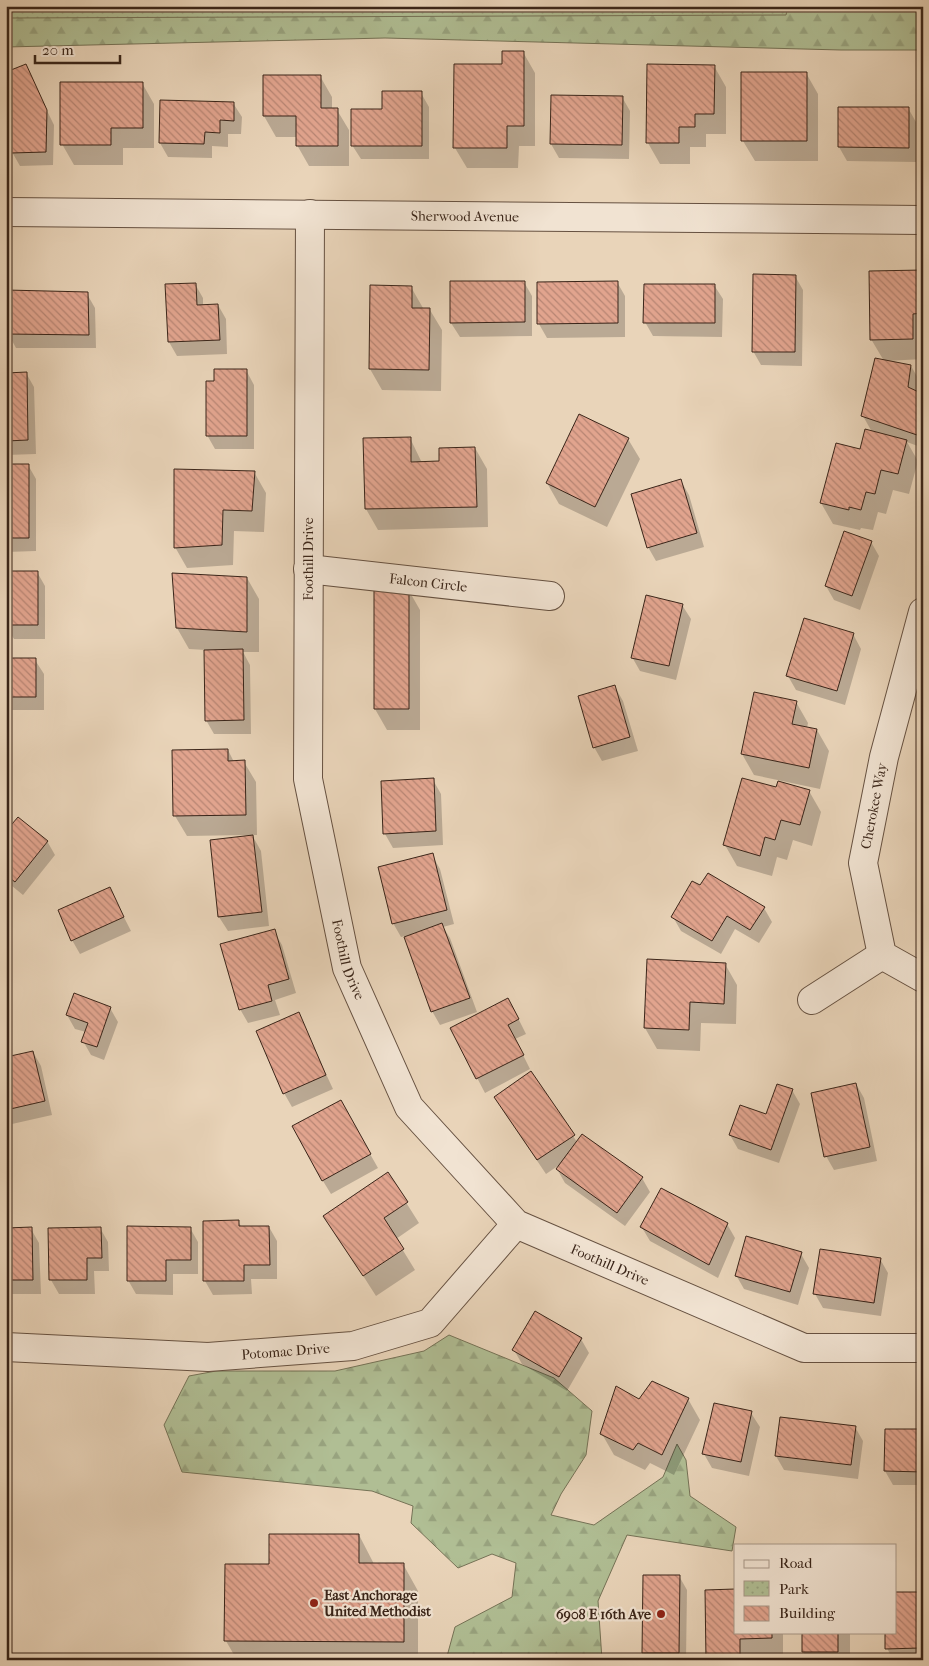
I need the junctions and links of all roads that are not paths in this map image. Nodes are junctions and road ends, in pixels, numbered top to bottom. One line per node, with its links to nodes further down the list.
1 (6, 212): 2 (street, Sherwood Avenue)
2 (310, 214): 3 (street, Sherwood Avenue); 4 (street, Foothill Drive)
3 (923, 220)
4 (308, 569): 5 (street, Falcon Circle); 10 (street, Foothill Drive)
5 (550, 596)
6 (923, 612): 7 (street, Cherokee Way)
7 (882, 955): 8 (street); 9 (street)
8 (923, 978)
9 (812, 1000)
10 (516, 1224): 11 (street, Potomac Drive); 12 (street, Foothill Drive)
11 (6, 1347)
12 (923, 1348)

